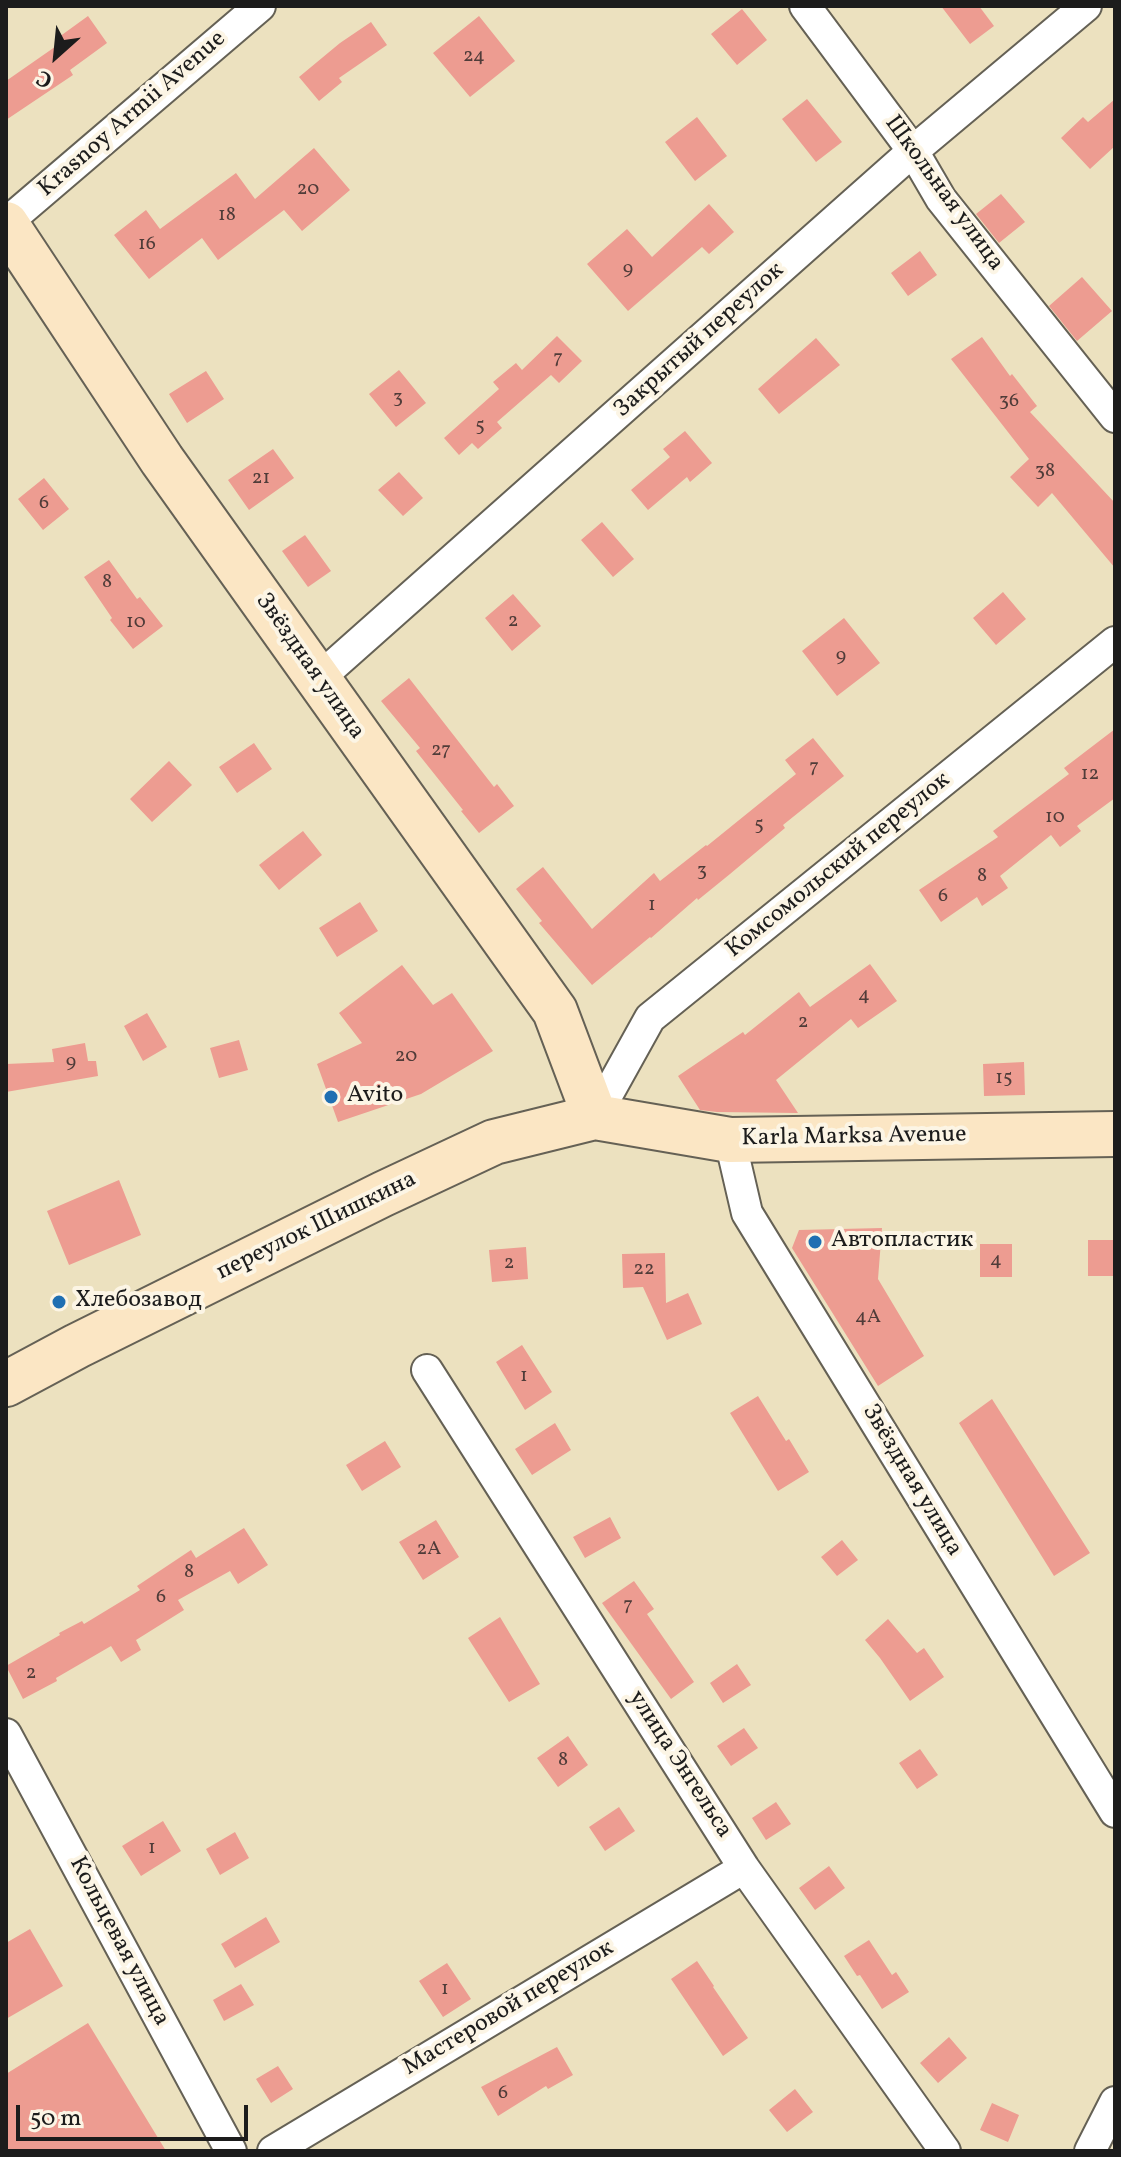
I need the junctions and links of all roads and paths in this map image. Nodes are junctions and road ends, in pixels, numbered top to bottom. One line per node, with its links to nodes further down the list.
1 (260, 6): 5 (street, Krasnoy Armii Avenue)
2 (805, 6): 4 (street, Школьная улица)
3 (1086, 6): 4 (street, Закрытый переулок)
4 (913, 151): 6 (street, Школьная улица); 8 (street, Закрытый переулок)
5 (6, 224): 8 (main road, Звёздная улица)
6 (1115, 417)
7 (1115, 642): 9 (street, Комсомольский переулок)
8 (317, 680): 9 (main road, Звёздная улица)
9 (595, 1117): 11 (main road, Karla Marksa Avenue); 13 (main road, переулок Шишкина)
10 (1115, 1134): 11 (main road, Karla Marksa Avenue)
11 (730, 1140): 15 (street, Звёздная улица)
12 (427, 1370): 16 (street, улица Энгельса)
13 (6, 1384)
14 (6, 1734): 18 (street, Кольцевая улица)
15 (1115, 1812)
16 (744, 1868): 19 (street, Мастеровой переулок); 20 (street, улица Энгельса)
17 (1115, 2102): 21 (street)
18 (231, 2151)
19 (273, 2151)
20 (945, 2151)
21 (1090, 2151)

